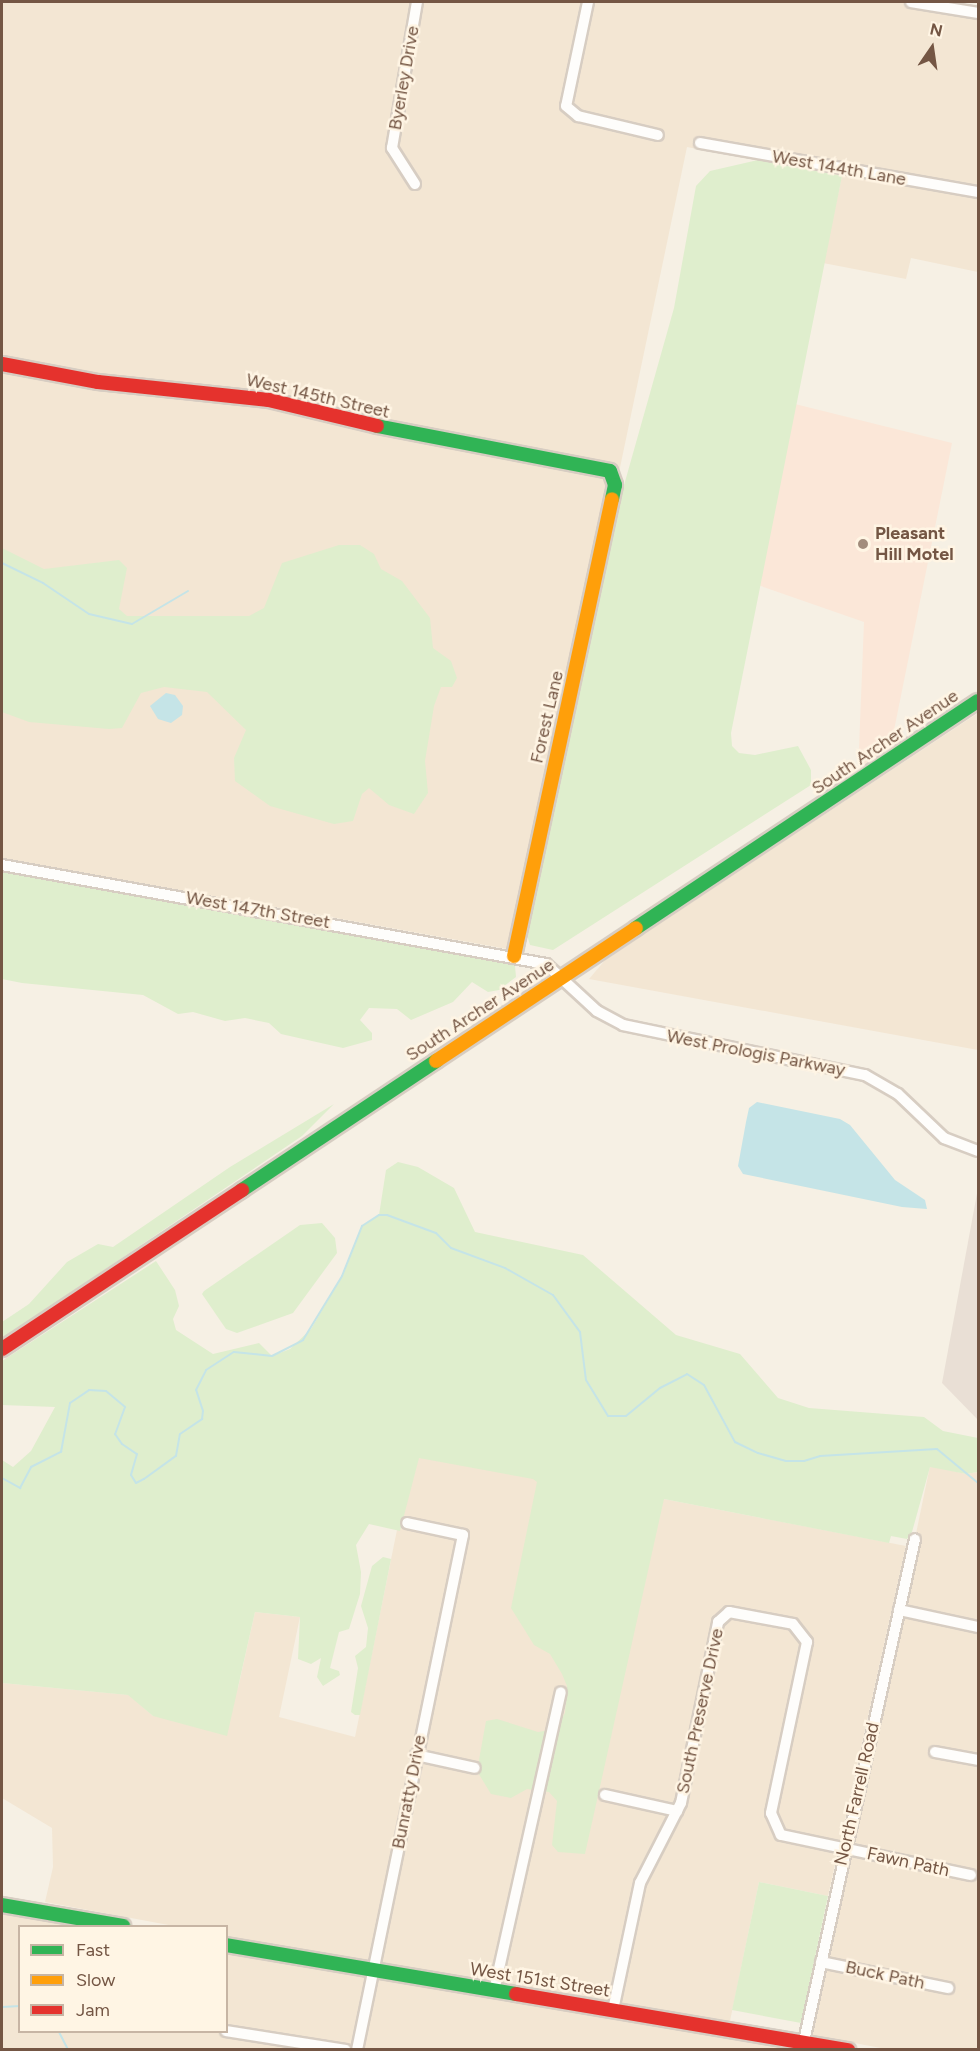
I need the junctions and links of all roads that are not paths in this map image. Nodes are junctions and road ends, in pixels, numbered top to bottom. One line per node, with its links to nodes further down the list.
1 (417, 2): 7 (street, Byerley Drive)
2 (588, 2): 5 (street)
3 (911, 2): 4 (street)
4 (978, 14)
5 (658, 135)
6 (700, 143): 8 (street, West 144th Lane)
7 (415, 184)
8 (978, 192)
9 (2, 364): 10 (street, West 145th Street)
10 (615, 485): 13 (street, Forest Lane)
11 (978, 701): 14 (street, South Archer Avenue)
12 (2, 865): 13 (street, West 147th Street)
13 (514, 956): 14 (street, West 147th Street)
14 (562, 977): 15 (street, West Prologis Parkway); 16 (street, South Archer Avenue)
15 (978, 1151)
16 (2, 1349)
17 (407, 1523): 23 (street, Bunratty Drive)
18 (915, 1539): 19 (street, North Farrell Road)
19 (899, 1610): 20 (street); 28 (street, North Farrell Road)
20 (978, 1628)
21 (561, 1692): 36 (street)
22 (935, 1752): 24 (street)
23 (416, 1755): 25 (street); 34 (street, Bunratty Drive)
24 (978, 1760)
25 (475, 1768)
26 (605, 1795): 27 (street)
27 (677, 1811): 28 (street, South Preserve Drive); 37 (street, South Preserve Drive)
28 (844, 1848): 29 (street, Fawn Path); 33 (street, North Farrell Road)
29 (971, 1875)
30 (2, 1905): 31 (street)
31 (117, 1925)
32 (228, 1945): 34 (street, West 151st Street)
33 (821, 1962): 35 (street, Buck Path); 39 (street, North Farrell Road)
34 (374, 1971): 36 (street, West 151st Street); 41 (street, Bunratty Drive)
35 (948, 1988)
36 (494, 1991): 37 (street, West 151st Street)
37 (613, 2010): 39 (street, West 151st Street)
38 (228, 2031): 40 (street)
39 (803, 2045): 42 (street, West 151st Street)
40 (346, 2049)
41 (357, 2049)
42 (848, 2049)

